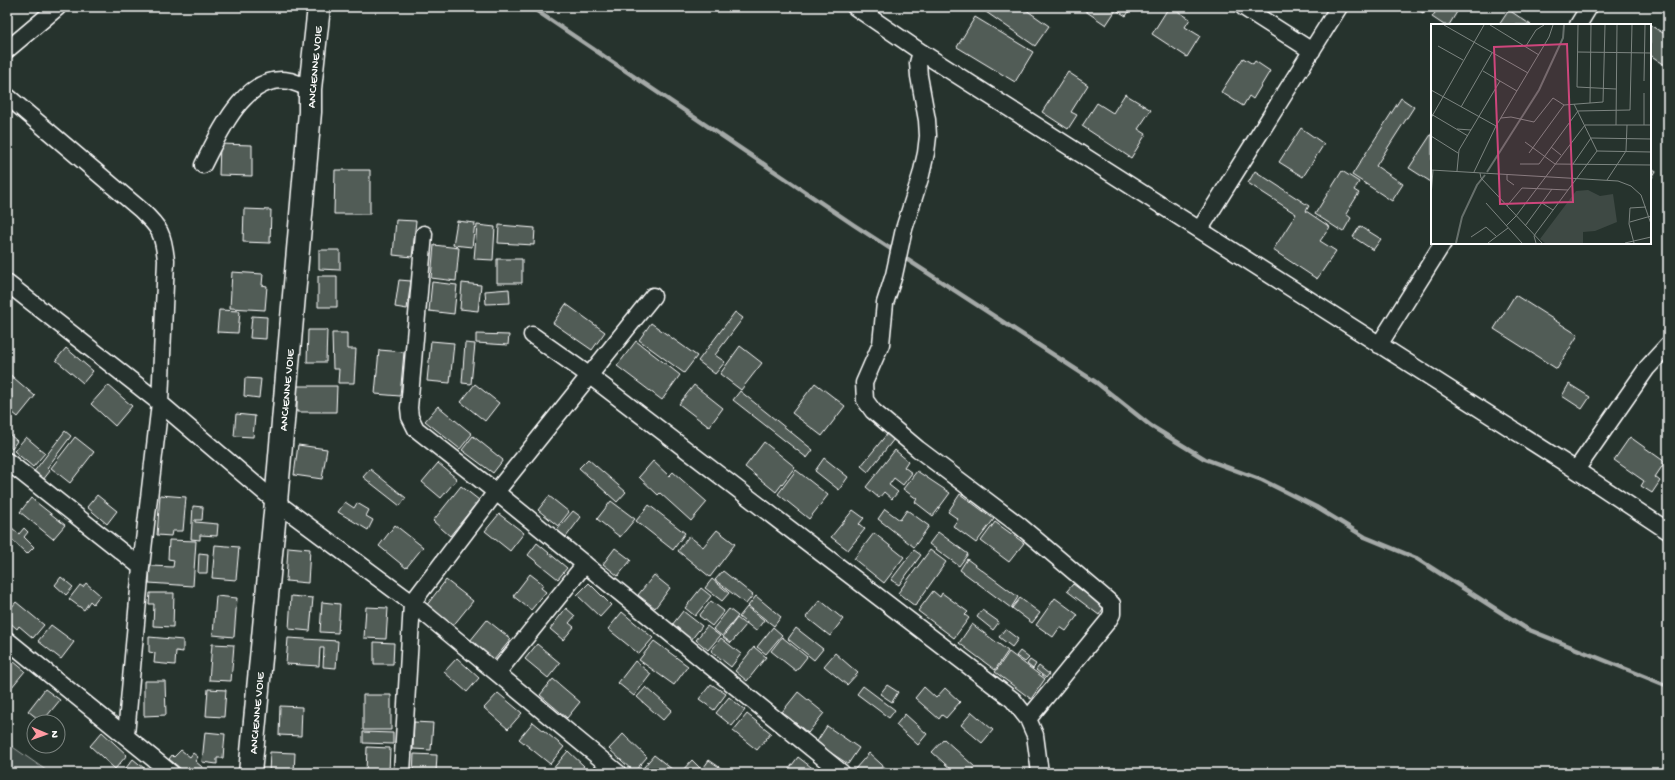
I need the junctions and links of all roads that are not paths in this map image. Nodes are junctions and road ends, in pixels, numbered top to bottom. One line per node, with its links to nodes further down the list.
1 (58, 7): 8 (street)
2 (319, 7): 11 (main road, ANCIENNE VOIE)
3 (855, 7): 10 (street)
4 (1243, 7): 9 (street)
5 (1339, 7): 9 (street)
6 (1589, 7): 7 (street)
7 (1579, 24)
8 (7, 50)
9 (1312, 51): 14 (street)
10 (921, 52): 14 (street); 34 (street)
11 (310, 89): 13 (street); 27 (main road, ANCIENNE VOIE)
12 (7, 96): 23 (street)
13 (204, 165)
14 (1200, 229): 20 (street)
15 (424, 234): 26 (street)
16 (1442, 244): 20 (street)
17 (7, 282): 23 (street)
18 (653, 296): 22 (street)
19 (532, 335): 22 (street)
20 (1379, 345): 25 (street)
21 (1668, 345): 25 (street)
22 (590, 376): 26 (street); 34 (street)
23 (160, 403): 27 (street); 30 (street)
24 (7, 461): 30 (street)
25 (1576, 470): 28 (street)
26 (496, 492): 29 (street); 31 (street)
27 (276, 502): 31 (street); 37 (main road, ANCIENNE VOIE)
28 (1668, 531)
29 (585, 564): 33 (street); 40 (street)
30 (140, 567): 35 (street)
31 (412, 603): 33 (street); 38 (street)
32 (7, 640): 35 (street)
33 (497, 673): 39 (street)
34 (1028, 719): 41 (street)
35 (126, 735): 36 (street)
36 (171, 773)
37 (250, 773)
38 (402, 773)
39 (618, 773)
40 (842, 773)
41 (1040, 773)

